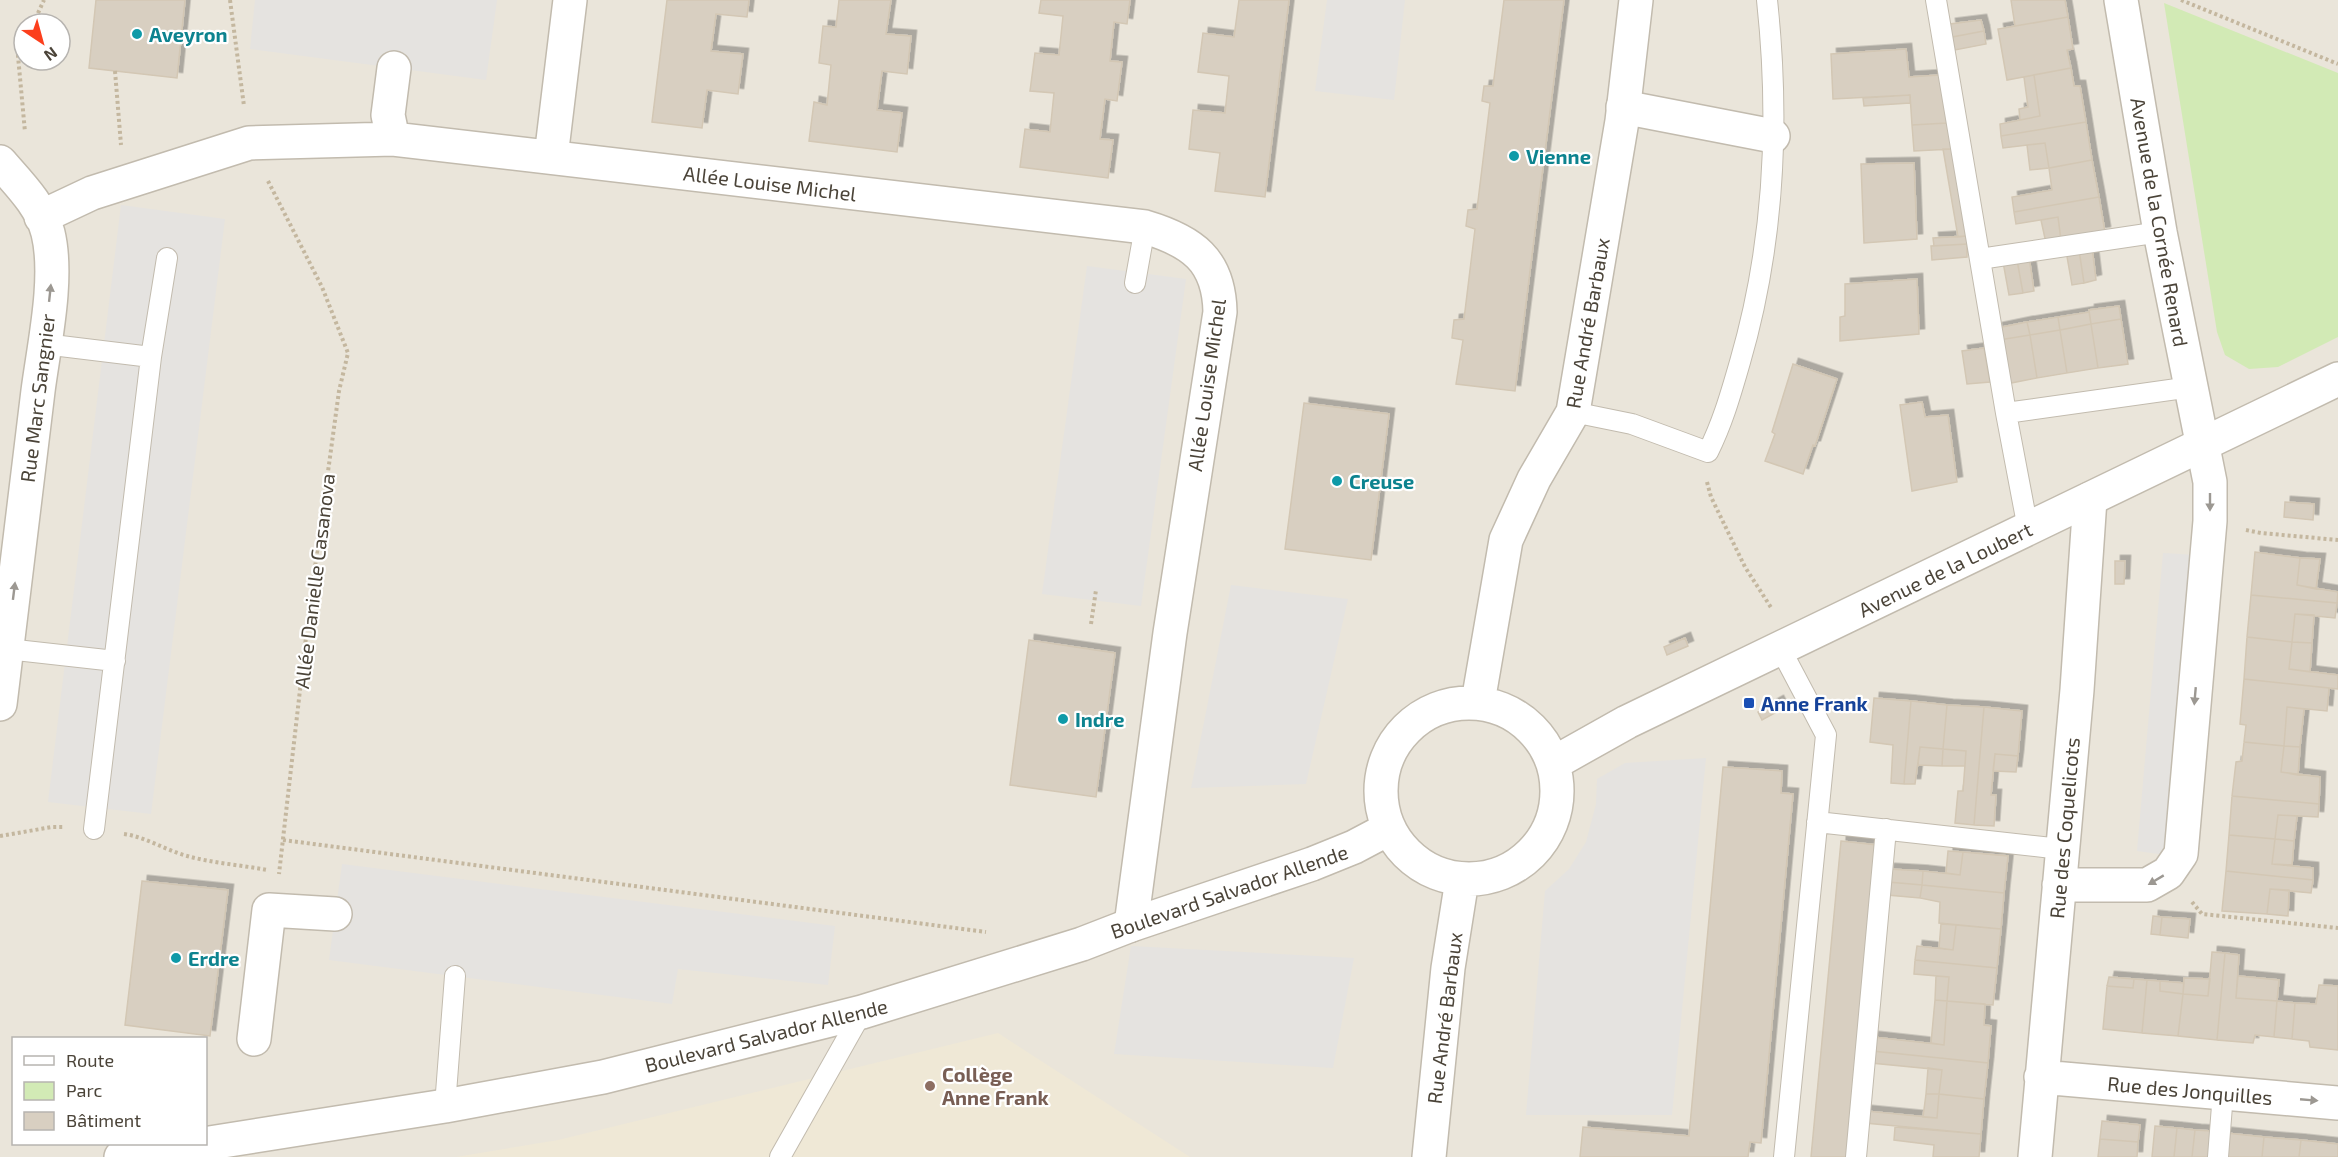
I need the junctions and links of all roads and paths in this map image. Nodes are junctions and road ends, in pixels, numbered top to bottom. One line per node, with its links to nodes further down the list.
1 (231, 0): 15 (path, Allée Danielle Casanova)
2 (570, 0): 16 (street)
3 (1636, 0): 12 (street, Rue André Barbaux)
4 (1767, 0): 13 (lane)
5 (1936, 0): 23 (lane)
6 (2121, 0): 21 (street, Avenue de la Cornée Renard)
7 (2181, 0): 8 (path)
8 (2338, 64)
9 (394, 68): 14 (street)
10 (115, 71): 18 (path)
11 (19, 72): 17 (path)
12 (1623, 107): 13 (street); 29 (street, Rue André Barbaux)
13 (1773, 136): 32 (lane)
14 (393, 139): 15 (street, Allée Louise Michel); 16 (street, Allée Louise Michel)
15 (249, 143): 18 (street, Allée Louise Michel); 51 (path, Allée Danielle Casanova)
16 (551, 157): 20 (street, Allée Louise Michel)
17 (5, 168): 19 (street, Rue Marc Sangnier)
18 (123, 182): 19 (street, Allée Louise Michel)
19 (41, 217): 25 (street, Rue Marc Sangnier, one-way to 19)
20 (1145, 227): 24 (lane); 60 (street, Allée Louise Michel)
21 (2160, 232): 23 (lane); 28 (street, Avenue de la Cornée Renard)
22 (166, 258): 26 (lane)
23 (1980, 259): 30 (lane)
24 (1135, 283)
25 (44, 344): 26 (lane); 41 (street, Rue Marc Sangnier, one-way to 25)
26 (151, 357): 42 (lane)
27 (2338, 379): 31 (street, Avenue de la Loubert)
28 (2191, 387): 30 (lane); 31 (street, Avenue de la Cornée Renard)
29 (1573, 412): 32 (lane); 43 (street, Rue André Barbaux)
30 (2006, 413): 35 (lane)
31 (2204, 444): 33 (street, Avenue de la Loubert); 34 (street, Avenue de la Cornée Renard, one-way to 34)
32 (1708, 452): 38 (path)
33 (2090, 499): 35 (street, Avenue de la Loubert); 52 (street, Rue des Coquelicots)
34 (2210, 521): 36 (path); 54 (street, Avenue de la Cornée Renard, one-way to 54)
35 (2028, 529): 40 (street, Avenue de la Loubert)
36 (2338, 540)
37 (1096, 590): 39 (path)
38 (1772, 609)
39 (1091, 624)
40 (1780, 648): 45 (street, Avenue de la Loubert); 46 (lane)
41 (3, 649): 42 (lane); 44 (street, Rue Marc Sangnier)
42 (115, 660): 49 (lane)
43 (1478, 702): 45 (street); 47 (street)
44 (0, 704)
45 (1554, 764): 55 (street)
46 (1817, 822): 48 (lane); 74 (lane)
47 (1388, 829): 55 (street); 60 (street, Boulevard Salvador Allende)
48 (1886, 829): 52 (lane); 75 (lane)
49 (94, 830): 50 (path); 53 (path)
50 (0, 836)
51 (283, 840): 53 (path, Allée Danielle Casanova); 59 (path)
52 (2061, 849): 56 (street, Rue des Coquelicots)
53 (279, 872): 57 (path, Allée Danielle Casanova)
54 (2168, 873): 56 (street, one-way to 56); 61 (path)
55 (1462, 880): 73 (street, Rue André Barbaux)
56 (2059, 885): 65 (street, Rue des Coquelicots)
57 (269, 910): 58 (street); 64 (street)
58 (335, 914)
59 (930, 925)
60 (1131, 925): 63 (street, Boulevard Salvador Allende)
61 (2338, 928)
62 (455, 976): 68 (lane)
63 (862, 1012): 68 (street, Boulevard Salvador Allende); 72 (lane)
64 (254, 1039)
65 (2041, 1077): 66 (street, Rue des Jonquilles); 76 (street, Rue des Coquelicots)
66 (2223, 1093): 67 (street, Rue des Jonquilles, one-way to 67); 77 (lane)
67 (2338, 1102)
68 (445, 1106): 69 (street, Boulevard Salvador Allende)
69 (207, 1143)
70 (197, 1145): 71 (street, Boulevard Salvador Allende)
71 (121, 1157)
72 (780, 1157)
73 (1429, 1157)
74 (1784, 1157)
75 (1856, 1157)
76 (2035, 1157)
77 (2218, 1157)

